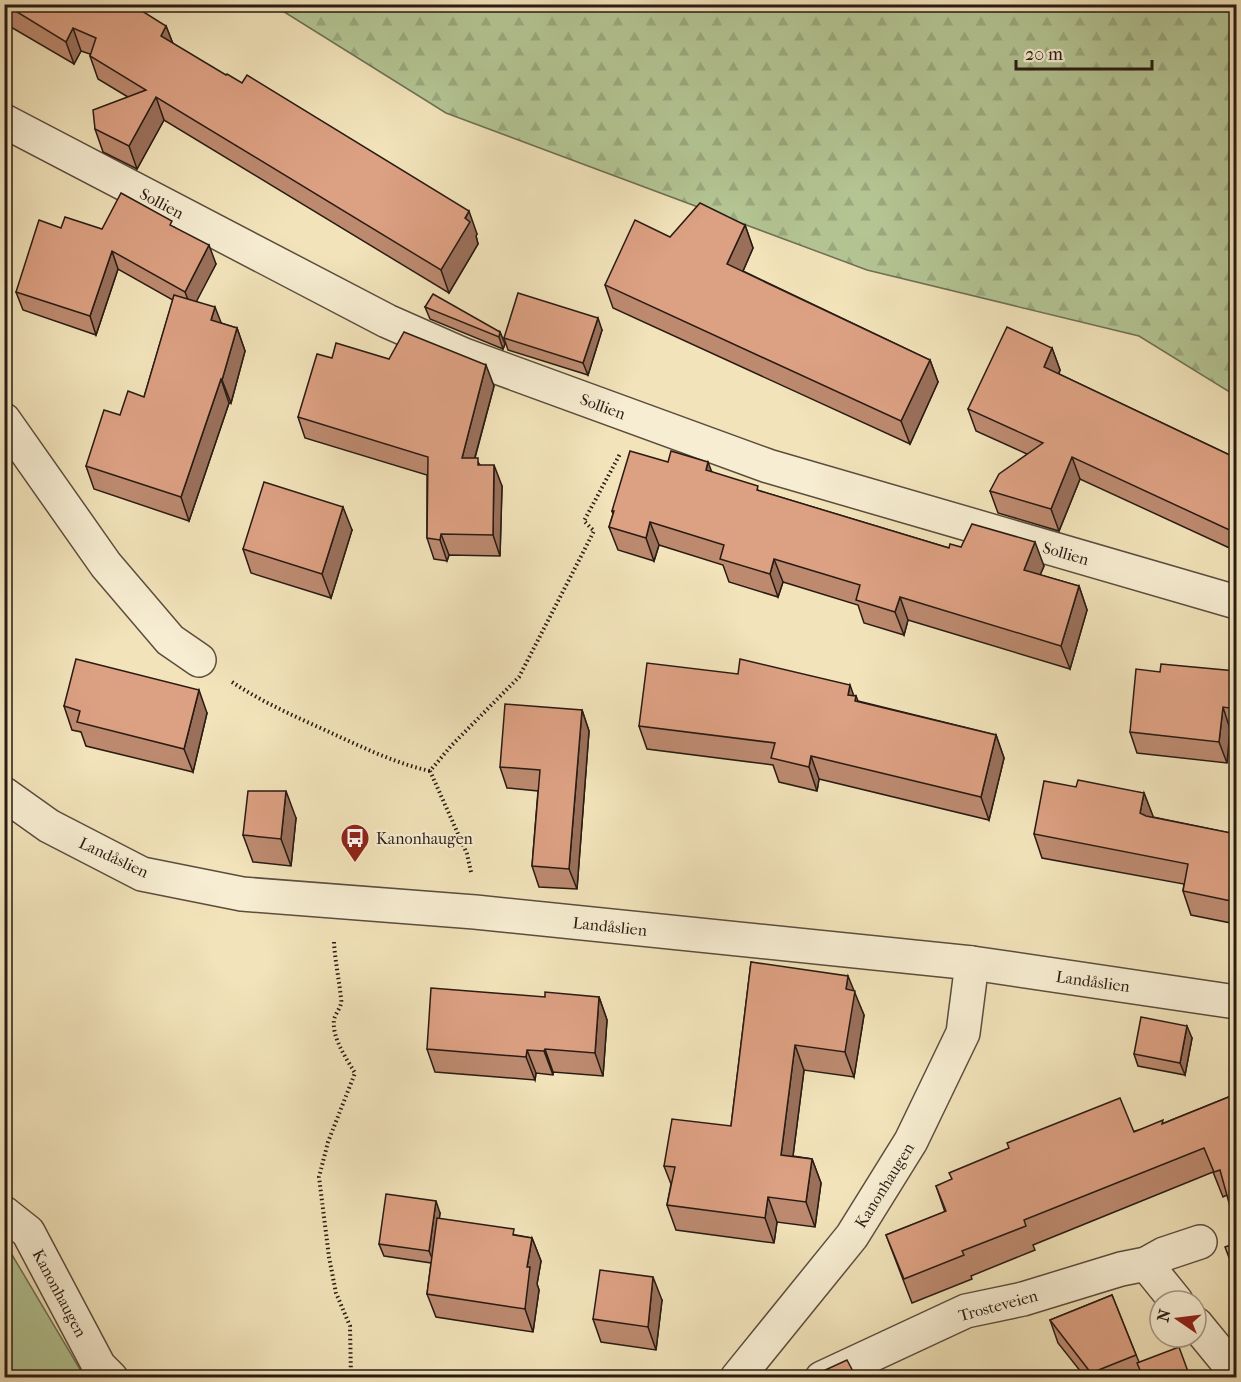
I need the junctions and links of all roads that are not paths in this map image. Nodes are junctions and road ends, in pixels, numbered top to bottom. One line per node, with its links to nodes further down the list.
1 (4, 121): 3 (street, Sollien)
2 (4, 420): 4 (street)
3 (1236, 602)
4 (199, 660)
5 (4, 794): 6 (street, Landåslien)
6 (972, 963): 7 (street, Landåslien); 15 (street, Kanonhaugen)
7 (1236, 1002)
8 (4, 1213): 14 (street, Kanonhaugen)
9 (1200, 1242): 10 (street, Trosteveien)
10 (1146, 1264): 11 (street); 16 (street, Trosteveien)
11 (1166, 1289)
12 (1208, 1339): 13 (street)
13 (1236, 1370)
14 (111, 1377)
15 (737, 1377)
16 (822, 1377)

